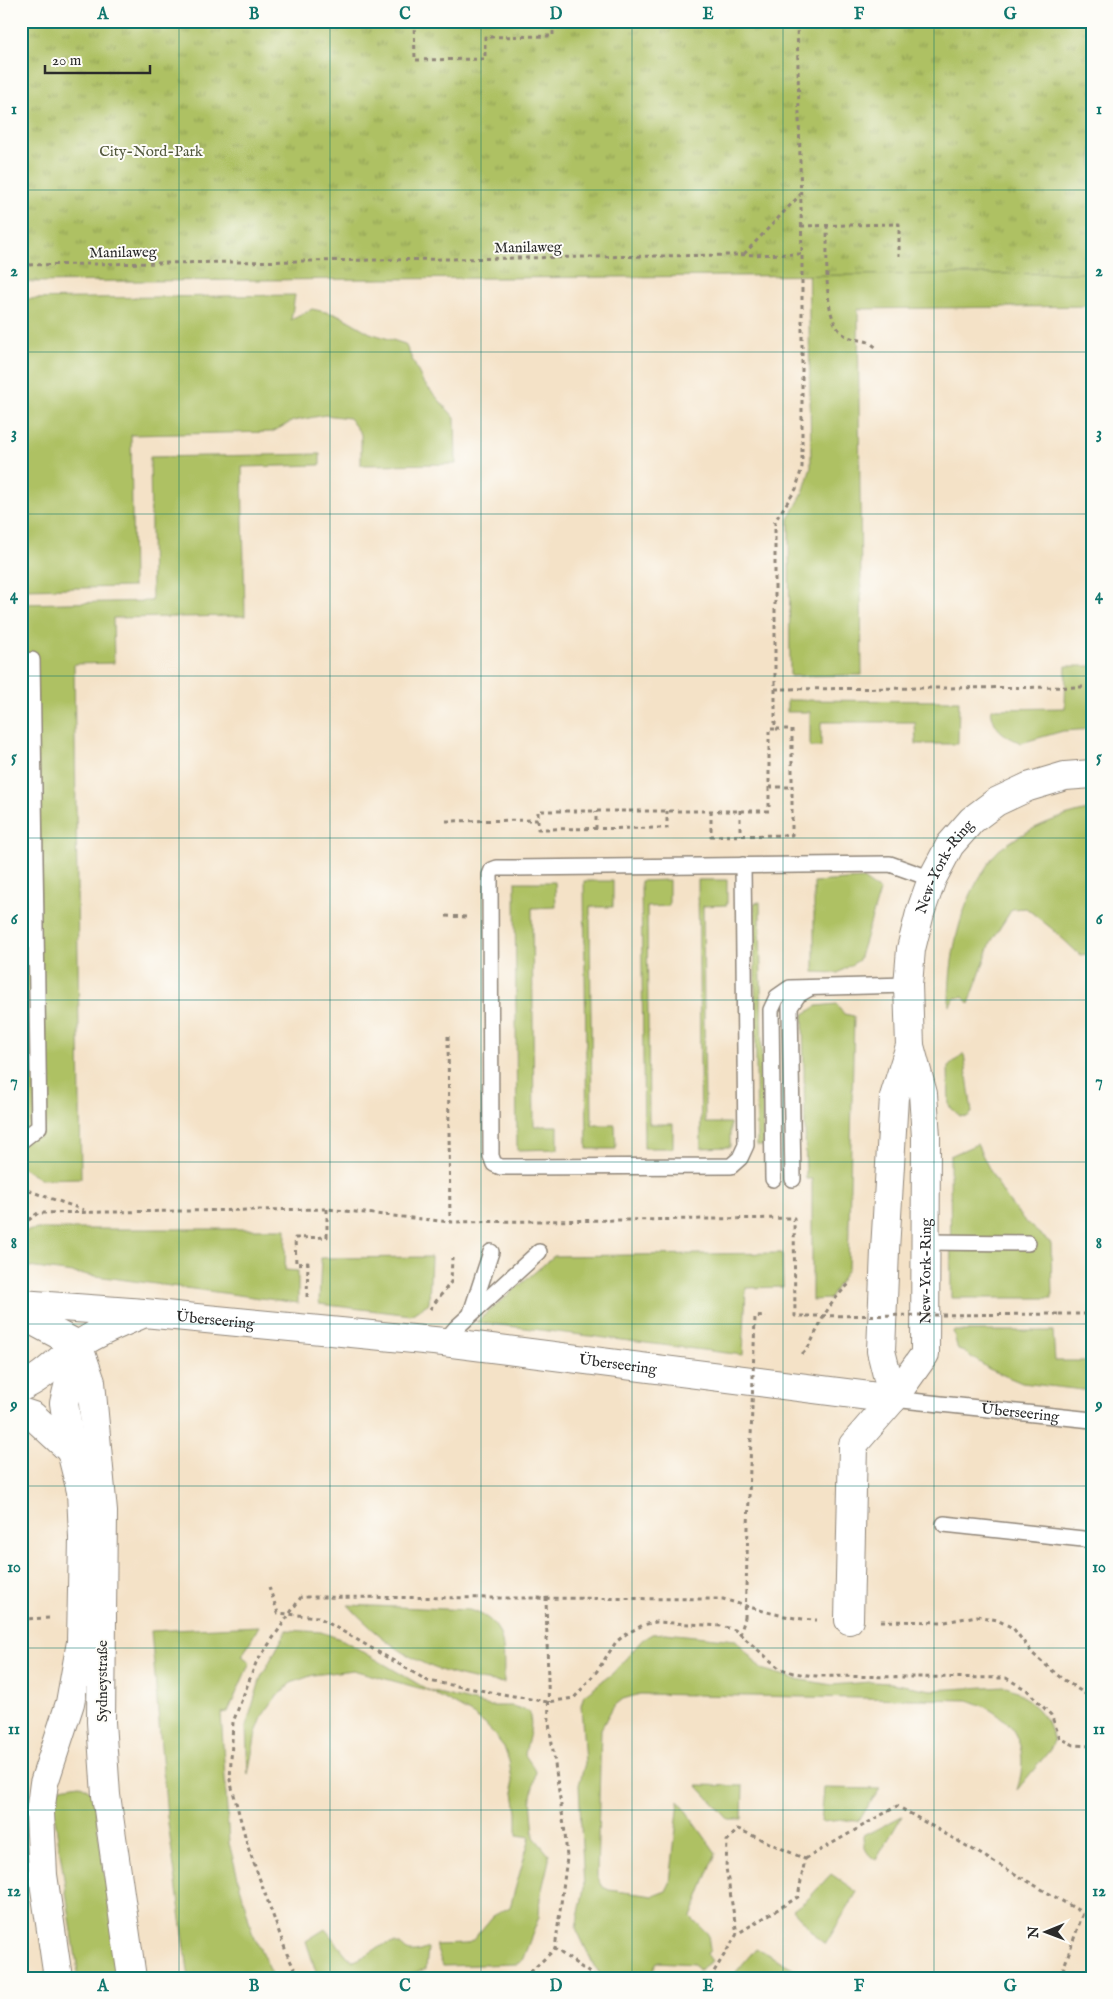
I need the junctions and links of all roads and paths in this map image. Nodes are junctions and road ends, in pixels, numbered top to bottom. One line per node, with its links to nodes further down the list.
1 (414, 21): 2 (path)
2 (552, 21)
3 (796, 22): 4 (path)
4 (800, 195): 6 (path); 8 (path)
5 (827, 225): 6 (path); 9 (path); 11 (path)
6 (801, 226): 7 (path)
7 (802, 254): 8 (path, Manilaweg); 14 (path)
8 (744, 255): 10 (path, Manilaweg)
9 (899, 256)
10 (21, 265)
11 (878, 349)
12 (32, 660): 33 (lane)
13 (1092, 687): 14 (path)
14 (775, 689): 15 (path)
15 (776, 729): 17 (path); 18 (path)
16 (1092, 774): 28 (street, New-York-Ring)
17 (769, 787): 18 (path); 20 (path)
18 (792, 788): 26 (path)
19 (711, 810): 20 (path); 22 (path); 26 (path)
20 (740, 810): 26 (path)
21 (596, 811): 22 (path); 23 (path); 25 (path)
22 (667, 811): 25 (path)
23 (538, 820): 24 (path); 25 (path)
24 (446, 821)
25 (596, 828)
26 (740, 836)
27 (743, 865): 27 (lane); 28 (lane)
28 (932, 878): 29 (street, New-York-Ring)
29 (908, 985): 30 (lane); 32 (street, New-York-Ring)
30 (810, 988): 34 (lane); 35 (lane)
31 (448, 1036): 39 (path)
32 (910, 1046): 41 (street, New-York-Ring); 59 (street, New-York-Ring)
33 (21, 1141)
34 (773, 1179)
35 (793, 1179)
36 (21, 1188): 38 (path)
37 (327, 1209): 38 (path); 39 (path); 47 (path)
38 (88, 1211): 40 (path)
39 (450, 1222): 51 (path, bridge)
40 (21, 1223)
41 (925, 1242): 42 (lane); 59 (street, New-York-Ring)
42 (1028, 1243)
43 (491, 1252): 50 (lane)
44 (539, 1252): 50 (lane)
45 (452, 1258): 52 (path)
46 (840, 1292): 57 (path)
47 (307, 1301)
48 (21, 1304): 49 (street, Überseering)
49 (144, 1313): 55 (street, Überseering); 56 (street, Überseering)
50 (471, 1314): 55 (lane)
51 (1092, 1314)
52 (424, 1316)
53 (766, 1316): 68 (path, bridge)
54 (21, 1317): 56 (street)
55 (444, 1342): 59 (street, Überseering)
56 (78, 1346): 58 (street, Überseering); 62 (street); 78 (street, Sydneystraße)
57 (808, 1348)
58 (21, 1387)
59 (893, 1399): 61 (lane, Überseering); 67 (street, New-York-Ring)
60 (27, 1414): 62 (street)
61 (1092, 1420)
62 (71, 1451): 77 (street, Sydneystraße)
63 (944, 1524): 64 (lane)
64 (1092, 1540)
65 (269, 1587): 69 (path, bridge)
66 (546, 1596): 67 (path); 69 (path); 79 (path)
67 (849, 1620): 70 (path)
68 (740, 1635): 69 (path, bridge); 71 (path, bridge)
69 (548, 1702): 76 (path)
70 (1092, 1705)
71 (1092, 1746)
72 (805, 1859): 74 (path); 75 (path); 75 (path)
73 (1092, 1903): 74 (path)
74 (1084, 1912): 83 (path)
75 (737, 1934): 82 (path)
76 (555, 1949): 80 (path); 81 (path)
77 (58, 1978)
78 (132, 1978)
79 (299, 1978)
80 (516, 1978)
81 (597, 1978)
82 (710, 1978)
83 (1060, 1978)

